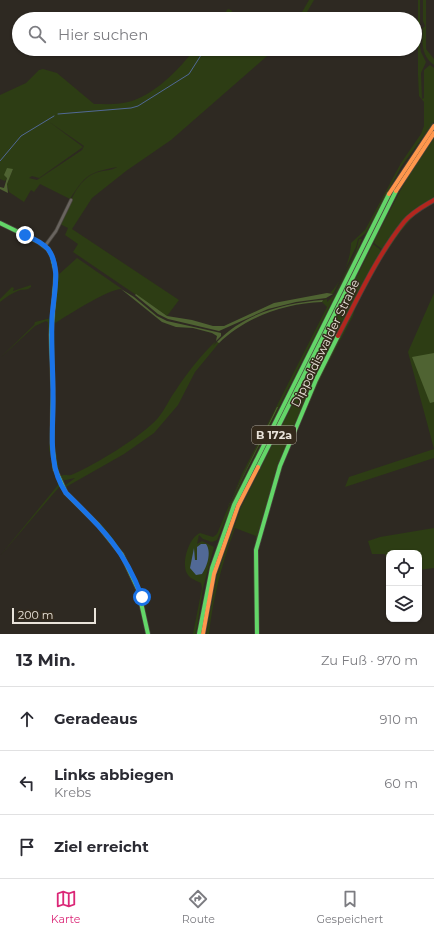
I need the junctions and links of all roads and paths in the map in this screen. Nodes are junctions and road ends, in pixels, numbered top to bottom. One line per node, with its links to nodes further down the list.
1 (434, 126): 6 (main road, B 172a)
2 (434, 133): 6 (main road, B 172a)
3 (71, 200): 7 (street)
4 (434, 200): 11 (main road, Dippoldiswalder Straße)
5 (0, 223): 7 (main road)
6 (368, 241): 9 (main road, B 172a); 10 (main road, B 172a)
7 (45, 246): 8 (main road)
8 (148, 634)
9 (199, 634)
10 (203, 634)
11 (257, 634)

